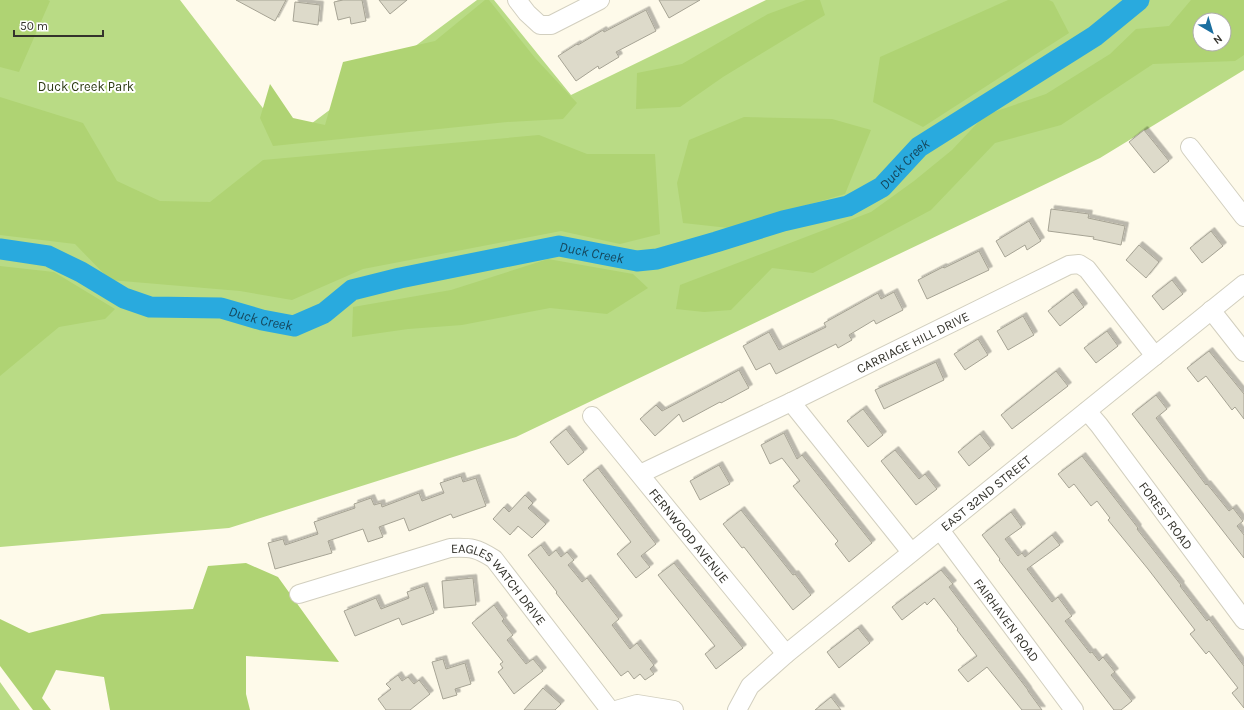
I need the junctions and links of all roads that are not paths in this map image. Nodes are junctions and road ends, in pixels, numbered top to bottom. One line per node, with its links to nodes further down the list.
1 (517, 0): 2 (street)
2 (600, 0)
3 (1190, 147): 4 (street)
4 (1244, 217)
5 (1244, 284): 6 (street, EAST 32ND STREET)
6 (1212, 310): 7 (street); 8 (street, EAST 32ND STREET)
7 (1244, 352)
8 (1155, 356): 9 (street, CARRIAGE HILL DRIVE); 10 (street, EAST 32ND STREET)
9 (791, 402): 12 (street, CARRIAGE HILL DRIVE); 14 (street)
10 (1086, 411): 13 (street, EAST 32ND STREET); 16 (street, FOREST ROAD)
11 (592, 416): 12 (street, FERNWOOD AVENUE)
12 (640, 474): 17 (street, FERNWOOD AVENUE)
13 (940, 530): 14 (street, EAST 32ND STREET); 22 (street, FAIRHAVEN ROAD)
14 (912, 552): 17 (street, EAST 32ND STREET)
15 (300, 594): 18 (street, EAGLES WATCH DRIVE)
16 (1244, 620)
17 (786, 654): 21 (street, EAST 32ND STREET)
18 (610, 710)
19 (616, 710): 20 (street)
20 (674, 710)
21 (737, 710)
22 (1074, 710)

